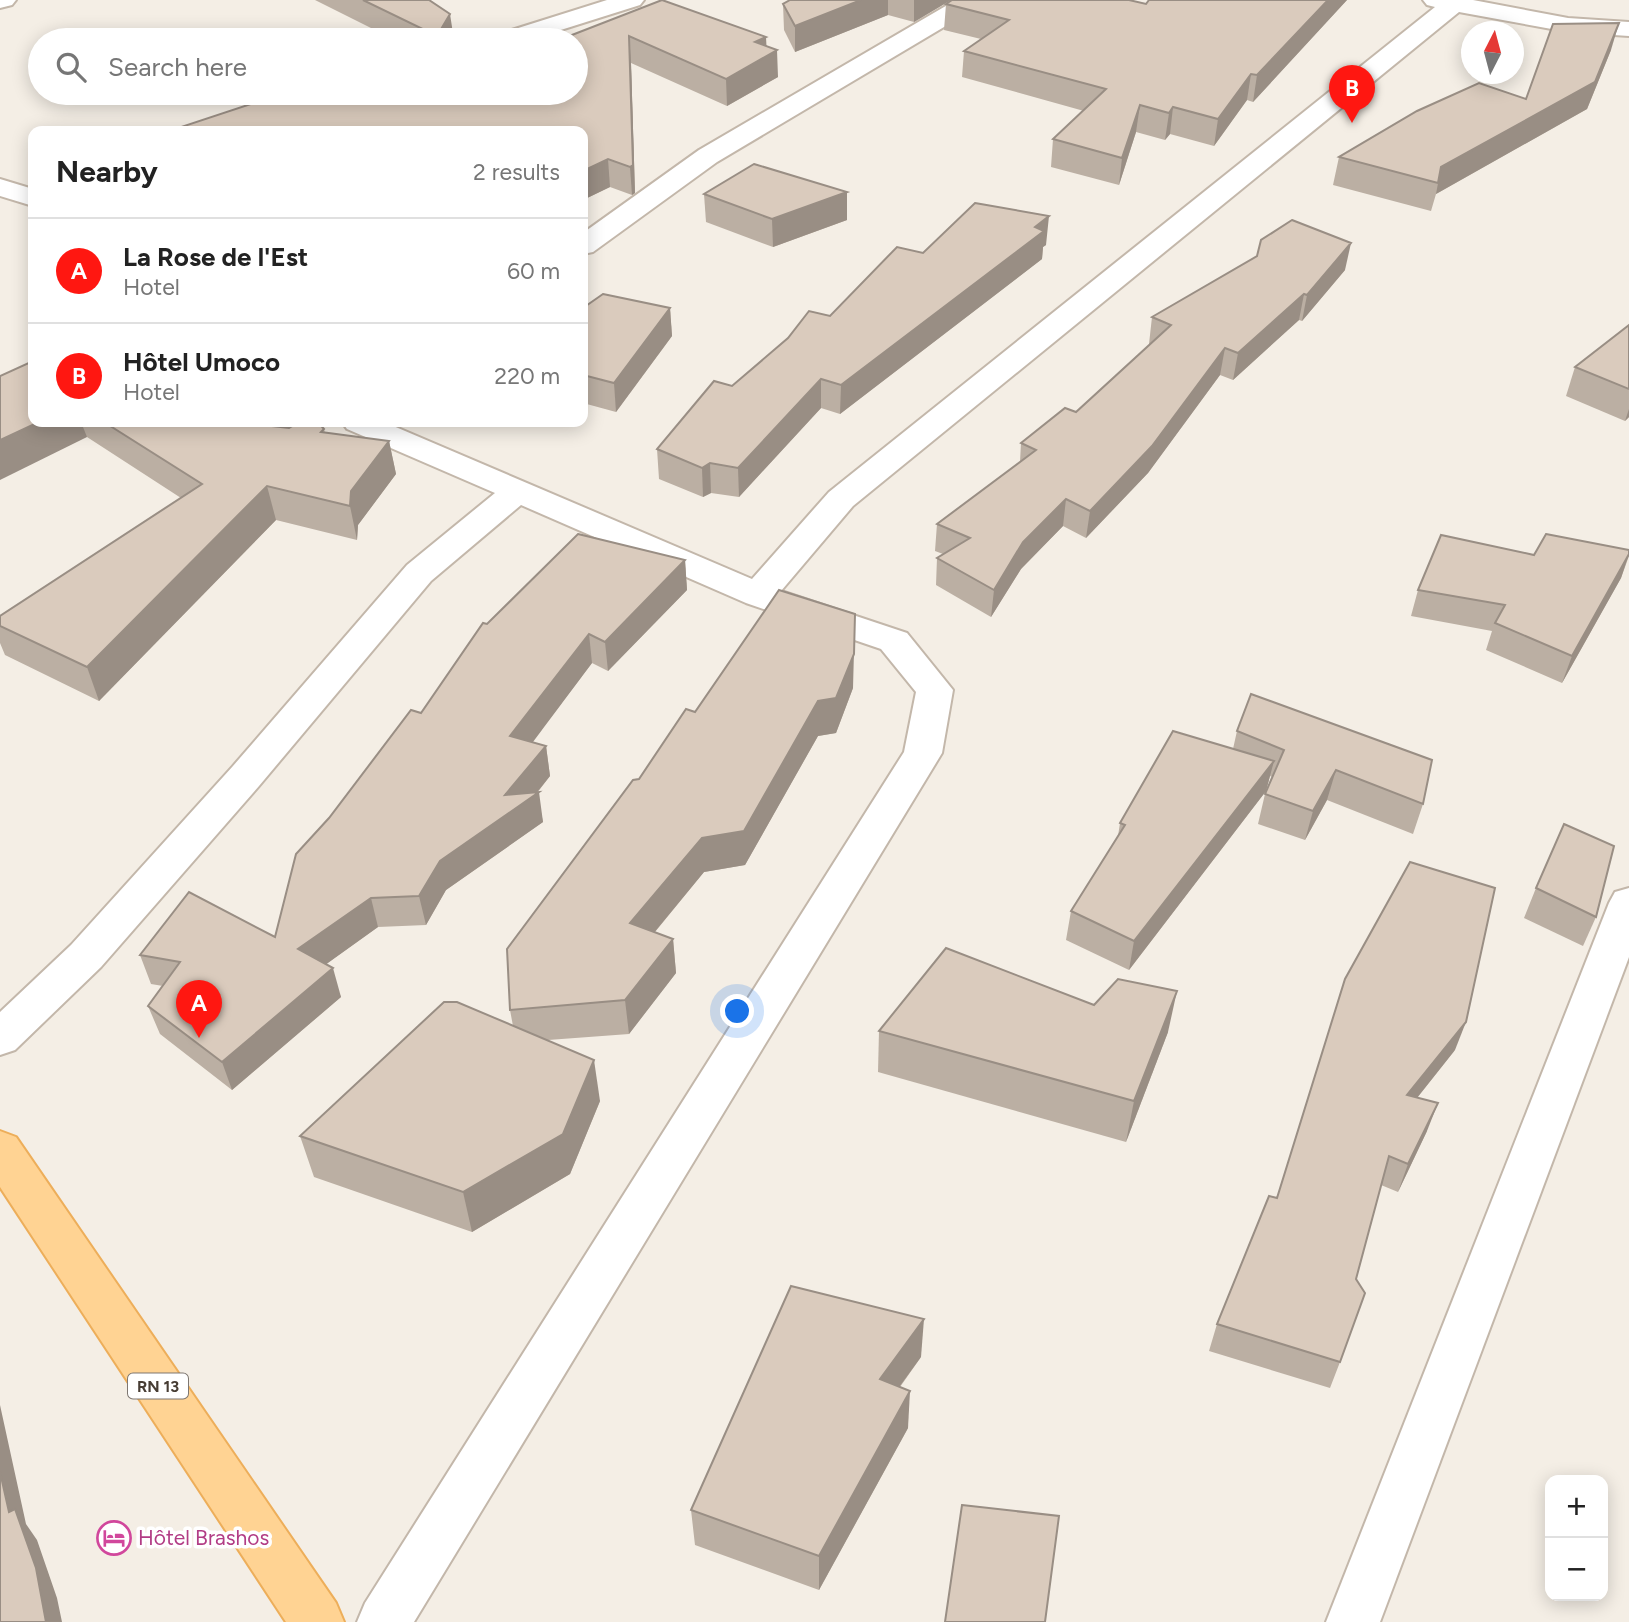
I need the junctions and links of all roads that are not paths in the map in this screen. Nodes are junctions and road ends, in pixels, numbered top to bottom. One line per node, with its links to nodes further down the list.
1 (632, 0): 4 (street)
2 (973, 0): 9 (street)
3 (1444, 3): 5 (street); 12 (street)
4 (543, 28)
5 (1629, 29)
6 (28, 175): 7 (street)
7 (0, 185): 8 (street)
8 (28, 196)
9 (588, 242)
10 (371, 427): 11 (street)
11 (518, 491): 12 (street); 14 (street)
12 (758, 595): 17 (street)
13 (1629, 903): 18 (street)
14 (0, 1038)
15 (0, 1150): 16 (main road, RN 13)
16 (317, 1622)
17 (384, 1622)
18 (1353, 1622)

